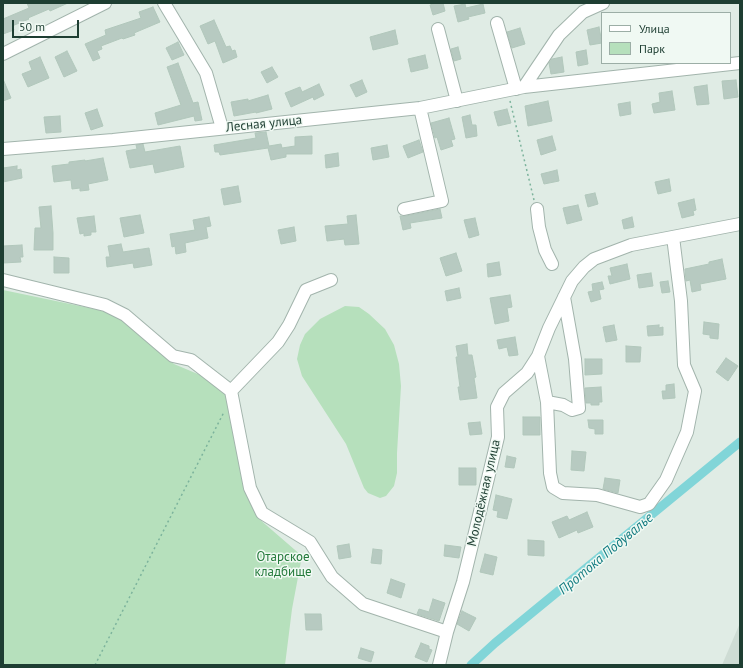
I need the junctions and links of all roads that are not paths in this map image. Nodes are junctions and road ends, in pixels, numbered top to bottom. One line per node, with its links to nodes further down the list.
1 (105, 3): 6 (street)
2 (164, 3): 11 (street)
3 (603, 3): 8 (street)
4 (497, 23): 8 (street)
5 (438, 29): 9 (street)
6 (3, 54)
7 (740, 64): 8 (street, Лесная улица)
8 (516, 89): 9 (street, Лесная улица)
9 (457, 102): 10 (street, Лесная улица)
10 (420, 108): 11 (street, Лесная улица); 13 (street)
11 (222, 128): 12 (street, Лесная улица)
12 (3, 149)
13 (404, 209)
14 (537, 209): 17 (street)
15 (740, 224): 16 (street, Молодёжная улица)
16 (672, 237): 20 (street, Молодёжная улица); 23 (street)
17 (552, 264)
18 (3, 280): 22 (street)
19 (331, 280): 22 (street)
20 (564, 298): 21 (street, Молодёжная улица); 23 (street)
21 (538, 356): 23 (street); 24 (street, Молодёжная улица)
22 (231, 393): 24 (street)
23 (547, 402)
24 (447, 632): 25 (street, Молодёжная улица)
25 (439, 665)

